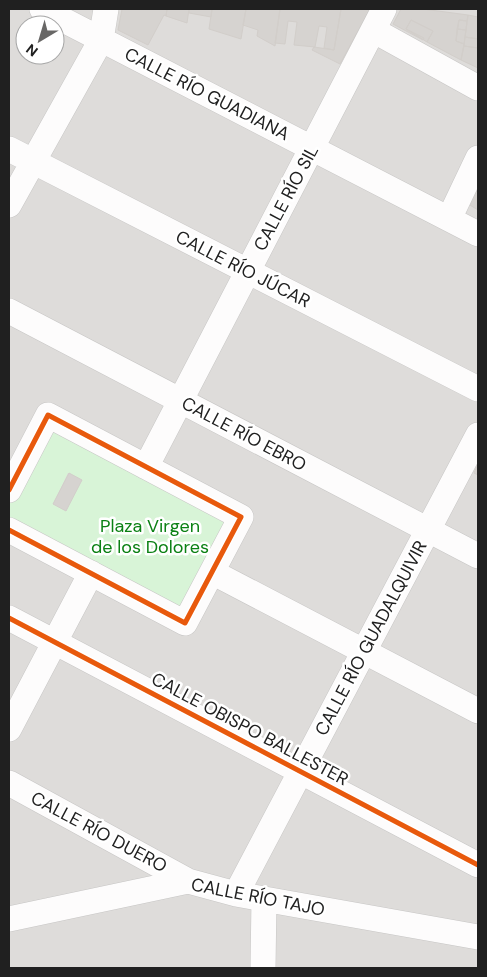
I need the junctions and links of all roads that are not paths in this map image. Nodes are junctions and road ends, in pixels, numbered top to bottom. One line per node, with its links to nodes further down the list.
1 (42, 9): 5 (street, CALLE RÍO GUADIANA)
2 (106, 9): 5 (street)
3 (384, 9): 4 (street, CALLE RÍO SIL)
4 (373, 30): 6 (street); 7 (street, CALLE RÍO SIL)
5 (102, 40): 7 (street, CALLE RÍO GUADIANA); 10 (street)
6 (478, 88)
7 (312, 148): 12 (street, CALLE RÍO GUADIANA); 14 (street, CALLE RÍO SIL)
8 (9, 149): 10 (street, CALLE RÍO JÚCAR)
9 (478, 158): 12 (street)
10 (32, 161): 11 (street); 14 (street, CALLE RÍO JÚCAR)
11 (9, 205)
12 (449, 219): 13 (street, CALLE RÍO GUADIANA)
13 (478, 234)
14 (248, 271): 16 (street, CALLE RÍO JÚCAR); 17 (street, CALLE RÍO SIL)
15 (9, 311): 17 (street, CALLE RÍO EBRO)
16 (478, 389)
17 (180, 401): 19 (street, CALLE RÍO SIL); 22 (street, CALLE RÍO EBRO)
18 (478, 435): 22 (street, CALLE RÍO GUADALQUIVIR)
19 (146, 466): 20 (street); 24 (street)
20 (12, 475)
21 (9, 530): 25 (street)
22 (428, 530): 23 (street, CALLE RÍO EBRO); 28 (street, CALLE RÍO GUADALQUIVIR)
23 (478, 556)
24 (212, 572): 25 (street); 28 (street)
25 (91, 573): 27 (street)
26 (9, 618): 27 (street, CALLE OBISPO BALLESTER)
27 (55, 642): 30 (street); 31 (street, CALLE OBISPO BALLESTER)
28 (364, 651): 29 (street); 31 (street, CALLE RÍO GUADALQUIVIR)
29 (478, 711)
30 (9, 728)
31 (301, 772): 33 (street, CALLE OBISPO BALLESTER); 35 (street, CALLE RÍO GUADALQUIVIR)
32 (9, 783): 34 (street, CALLE RÍO DUERO)
33 (478, 865)
34 (188, 881): 35 (street, CALLE RÍO TAJO); 37 (street, CALLE RÍO TAJO)
35 (236, 894): 36 (street, CALLE RÍO TAJO)
36 (264, 899): 38 (street, CALLE RÍO TAJO); 39 (street)
37 (9, 919)
38 (478, 937)
39 (263, 968)

